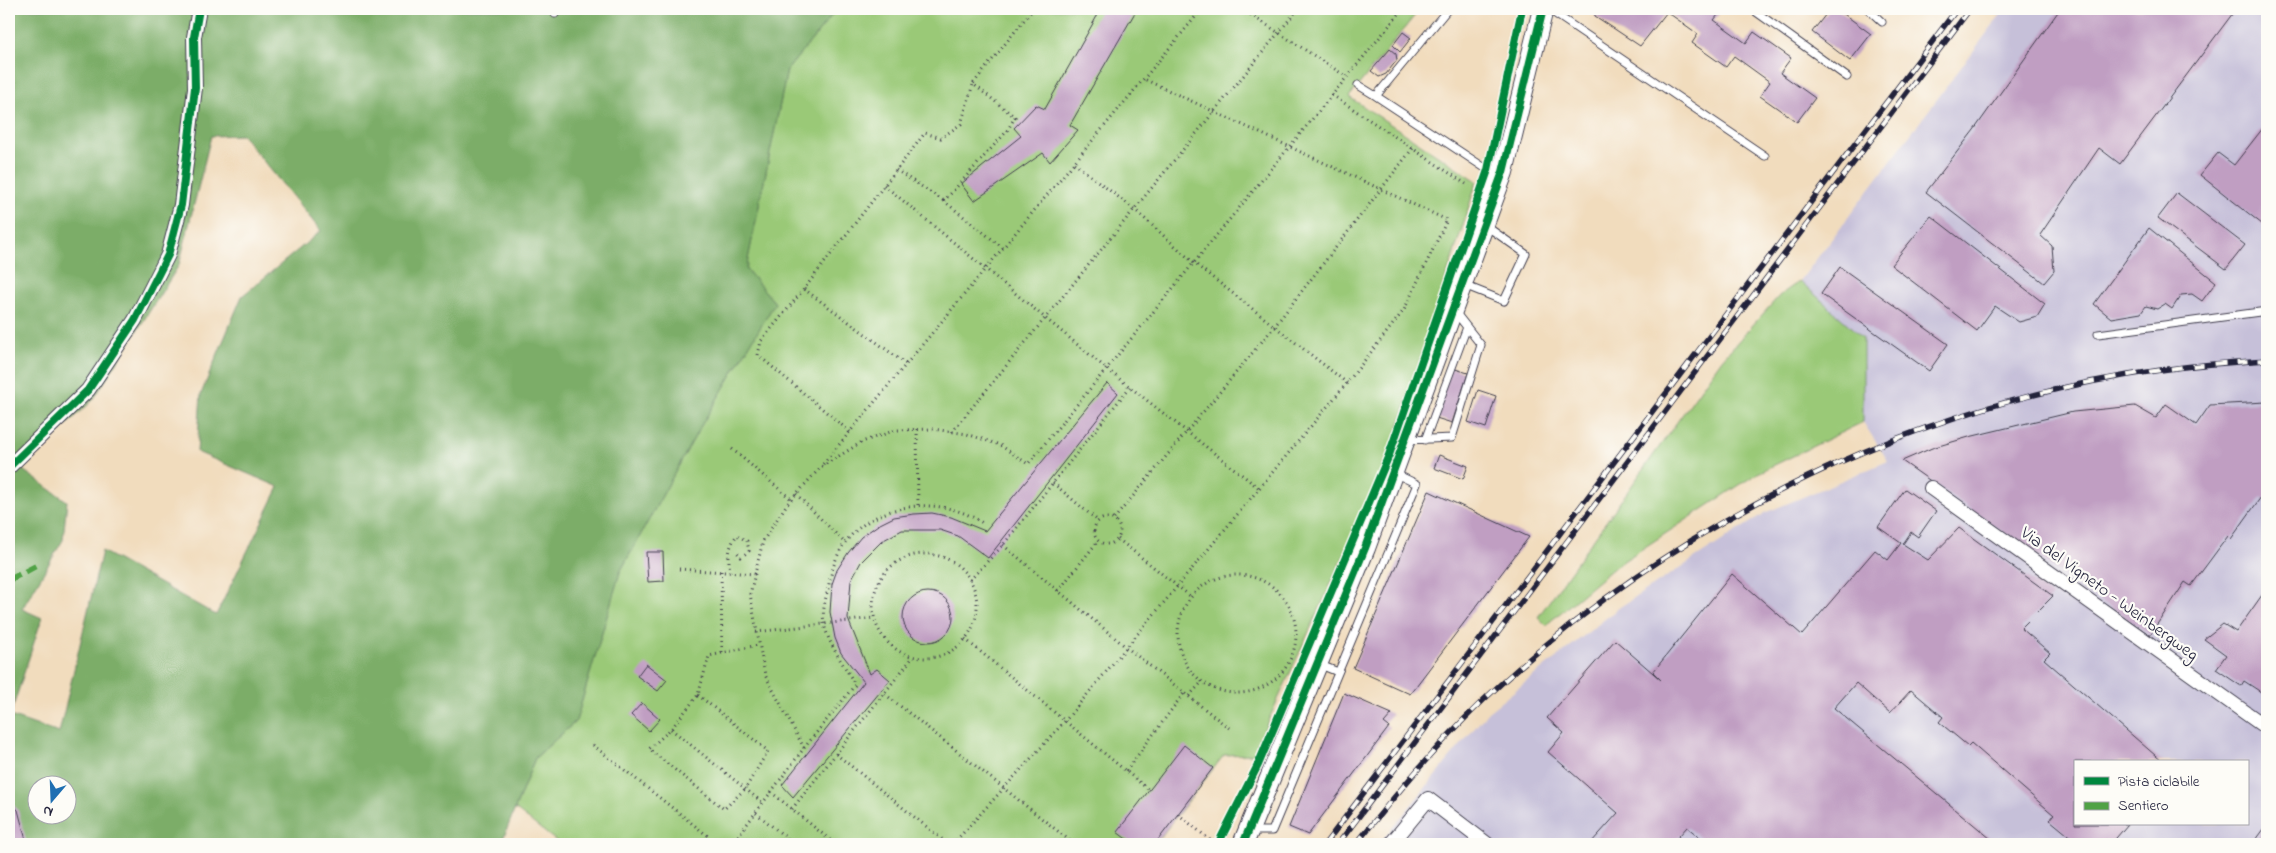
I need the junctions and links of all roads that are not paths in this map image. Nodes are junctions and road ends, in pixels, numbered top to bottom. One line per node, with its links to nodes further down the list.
1 (199, 9): 21 (street)
2 (1448, 9): 10 (lane)
3 (1543, 9): 13 (street)
4 (1548, 9): 11 (lane)
5 (1752, 9): 8 (lane)
6 (1868, 9): 7 (lane)
7 (1882, 22)
8 (1847, 77)
9 (1358, 85): 10 (lane)
10 (1376, 96): 12 (lane)
11 (1765, 156)
12 (1488, 170)
13 (1484, 225): 14 (street); 14 (lane)
14 (1462, 284): 15 (street)
15 (1453, 309): 17 (lane); 19 (street)
16 (2267, 311): 18 (lane)
17 (1467, 327): 20 (lane); 20 (lane)
18 (2098, 334)
19 (1404, 440): 20 (lane); 22 (street)
20 (1425, 440)
21 (9, 467)
22 (1392, 473): 24 (street); 25 (lane)
23 (1931, 488): 26 (street, Via del Vigneto - Weinbergweg)
24 (1317, 664): 25 (lane); 27 (street)
25 (1338, 672): 27 (lane)
26 (2267, 728)
27 (1246, 838)
28 (1391, 844): 29 (street)
29 (1488, 844)

